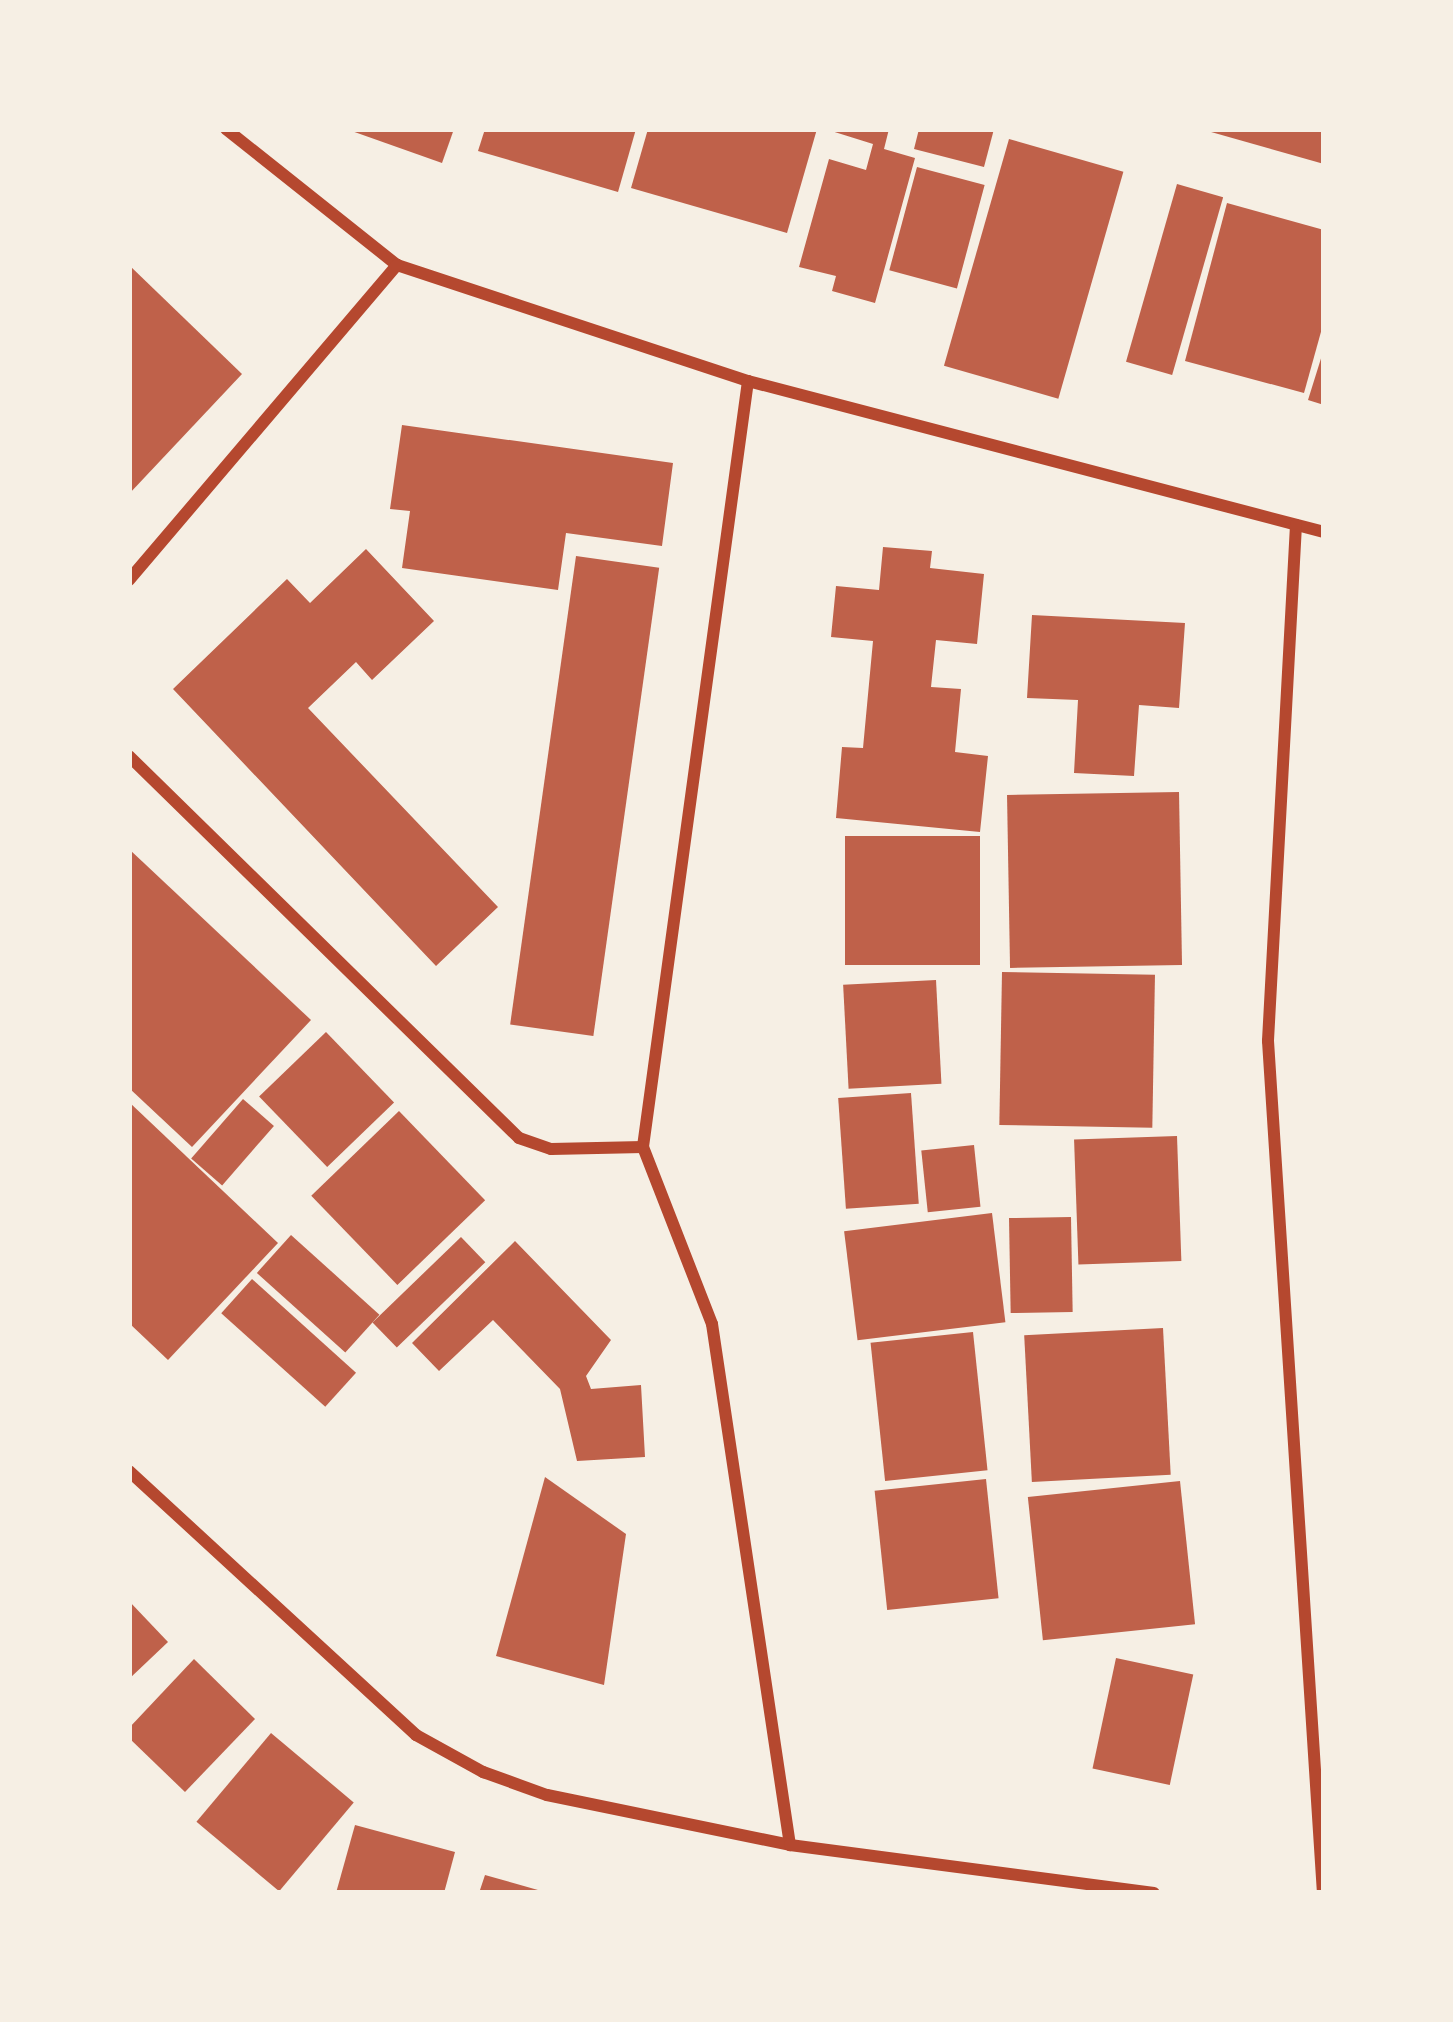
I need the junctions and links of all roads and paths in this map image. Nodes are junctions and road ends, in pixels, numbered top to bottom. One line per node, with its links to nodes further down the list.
1 (226, 129): 2 (street)
2 (398, 265): 3 (street); 6 (street)
3 (748, 381): 4 (street); 8 (street)
4 (1296, 525): 5 (street); 12 (street)
5 (1324, 532)
6 (129, 580)
7 (129, 756): 8 (street)
8 (643, 1147): 10 (street)
9 (129, 1472): 10 (street)
10 (790, 1845): 11 (street)
11 (1154, 1893)
12 (1323, 1893)

